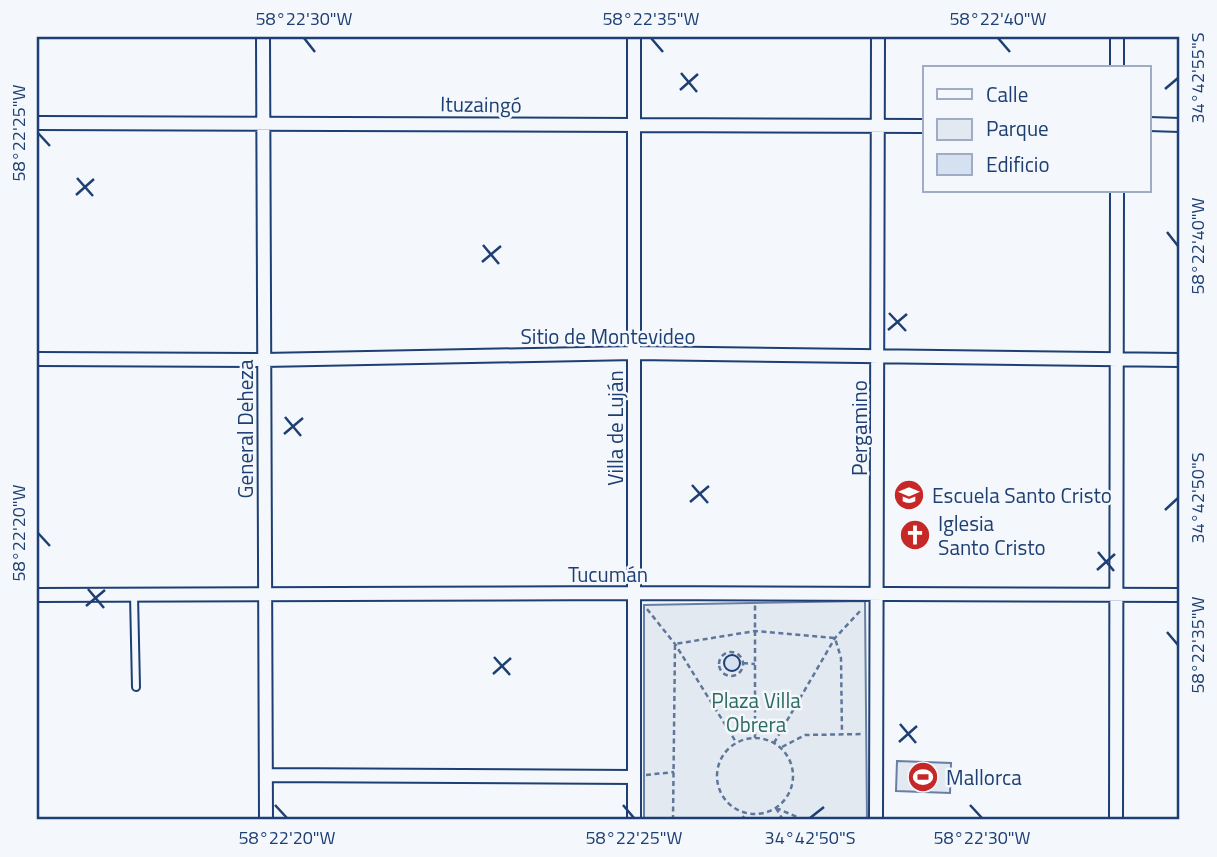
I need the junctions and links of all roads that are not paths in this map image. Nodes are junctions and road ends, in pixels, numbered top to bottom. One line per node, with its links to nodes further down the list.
1 (263, 37): 6 (street, General Deheza)
2 (634, 37): 10 (street, Villa de Luján)
3 (878, 37): 11 (street, Pergamino)
4 (1116, 37): 5 (street)
5 (1117, 66)
6 (263, 122): 7 (street, Ituzaingó); 10 (street, Ituzaingó); 17 (street, General Deheza)
7 (37, 123)
8 (1150, 124): 9 (street)
9 (1180, 124)
10 (634, 125): 11 (street, Ituzaingó); 14 (street, Villa de Luján)
11 (878, 126): 12 (street, Ituzaingó); 15 (street, Pergamino)
12 (923, 126)
13 (1117, 192): 18 (street)
14 (635, 353): 15 (street, Sitio de Montevideo); 17 (street, Sitio de Montevideo); 20 (street, Villa de Luján)
15 (878, 357): 18 (street, Sitio de Montevideo); 21 (street, Pergamino)
16 (37, 359): 17 (street, Sitio de Montevideo)
17 (264, 360): 24 (street, General Deheza)
18 (1118, 360): 19 (street, Sitio de Montevideo); 26 (street)
19 (1180, 360)
20 (634, 593): 21 (street, Tucumán); 24 (street, Tucumán); 29 (street, Villa de Luján)
21 (877, 593): 26 (street, Tucumán); 32 (street, Pergamino)
22 (37, 595): 23 (street, Tucumán)
23 (134, 595): 24 (street, Tucumán); 27 (lane)
24 (265, 595): 28 (street, General Deheza)
25 (1180, 595): 26 (street, Tucumán)
26 (1116, 596): 33 (street)
27 (136, 687)
28 (267, 775): 29 (street); 30 (street, General Deheza)
29 (634, 776): 31 (street, Villa de Luján)
30 (266, 820)
31 (634, 820)
32 (876, 820)
33 (1116, 820)

